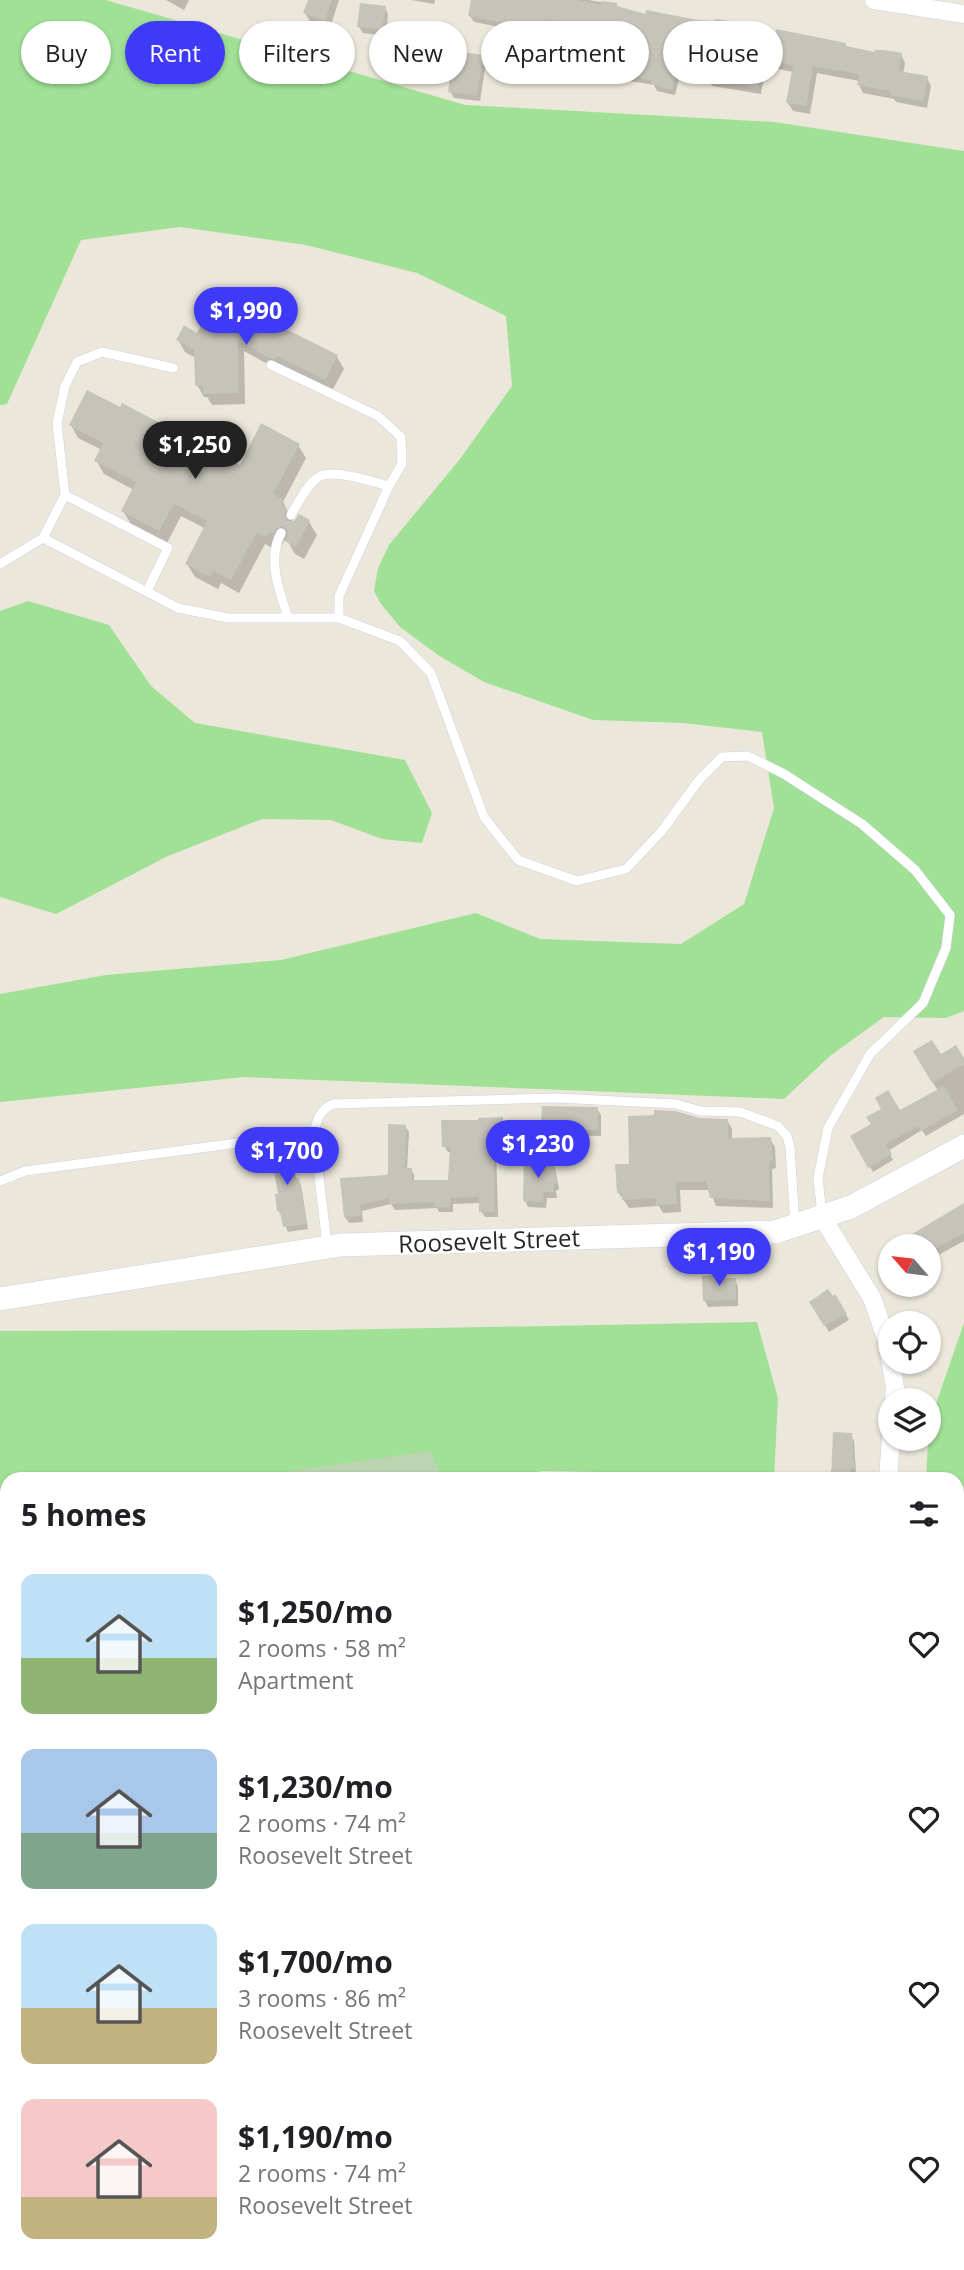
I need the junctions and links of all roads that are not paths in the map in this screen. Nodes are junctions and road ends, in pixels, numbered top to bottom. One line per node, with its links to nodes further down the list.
1 (873, 0): 2 (street)
2 (964, 14)
3 (271, 365): 5 (lane)
4 (173, 368): 6 (lane)
5 (389, 486): 7 (lane); 13 (lane)
6 (65, 495): 9 (lane); 11 (lane)
7 (290, 515)
8 (281, 533): 12 (lane)
9 (44, 538): 10 (lane); 11 (lane)
10 (0, 564)
11 (147, 591): 12 (lane)
12 (288, 617): 13 (lane)
13 (339, 618): 17 (lane)
14 (314, 1133): 16 (lane); 18 (lane); 19 (lane)
15 (964, 1146): 17 (street, Roosevelt Street)
16 (0, 1181)
17 (822, 1217): 18 (street, Roosevelt Street); 22 (street)
18 (795, 1225): 19 (street, Roosevelt Street)
19 (328, 1247): 21 (street, Roosevelt Street)
20 (0, 1293): 21 (lane)
21 (0, 1299)
22 (895, 1388)
23 (890, 1451): 24 (street)
24 (889, 1472)

